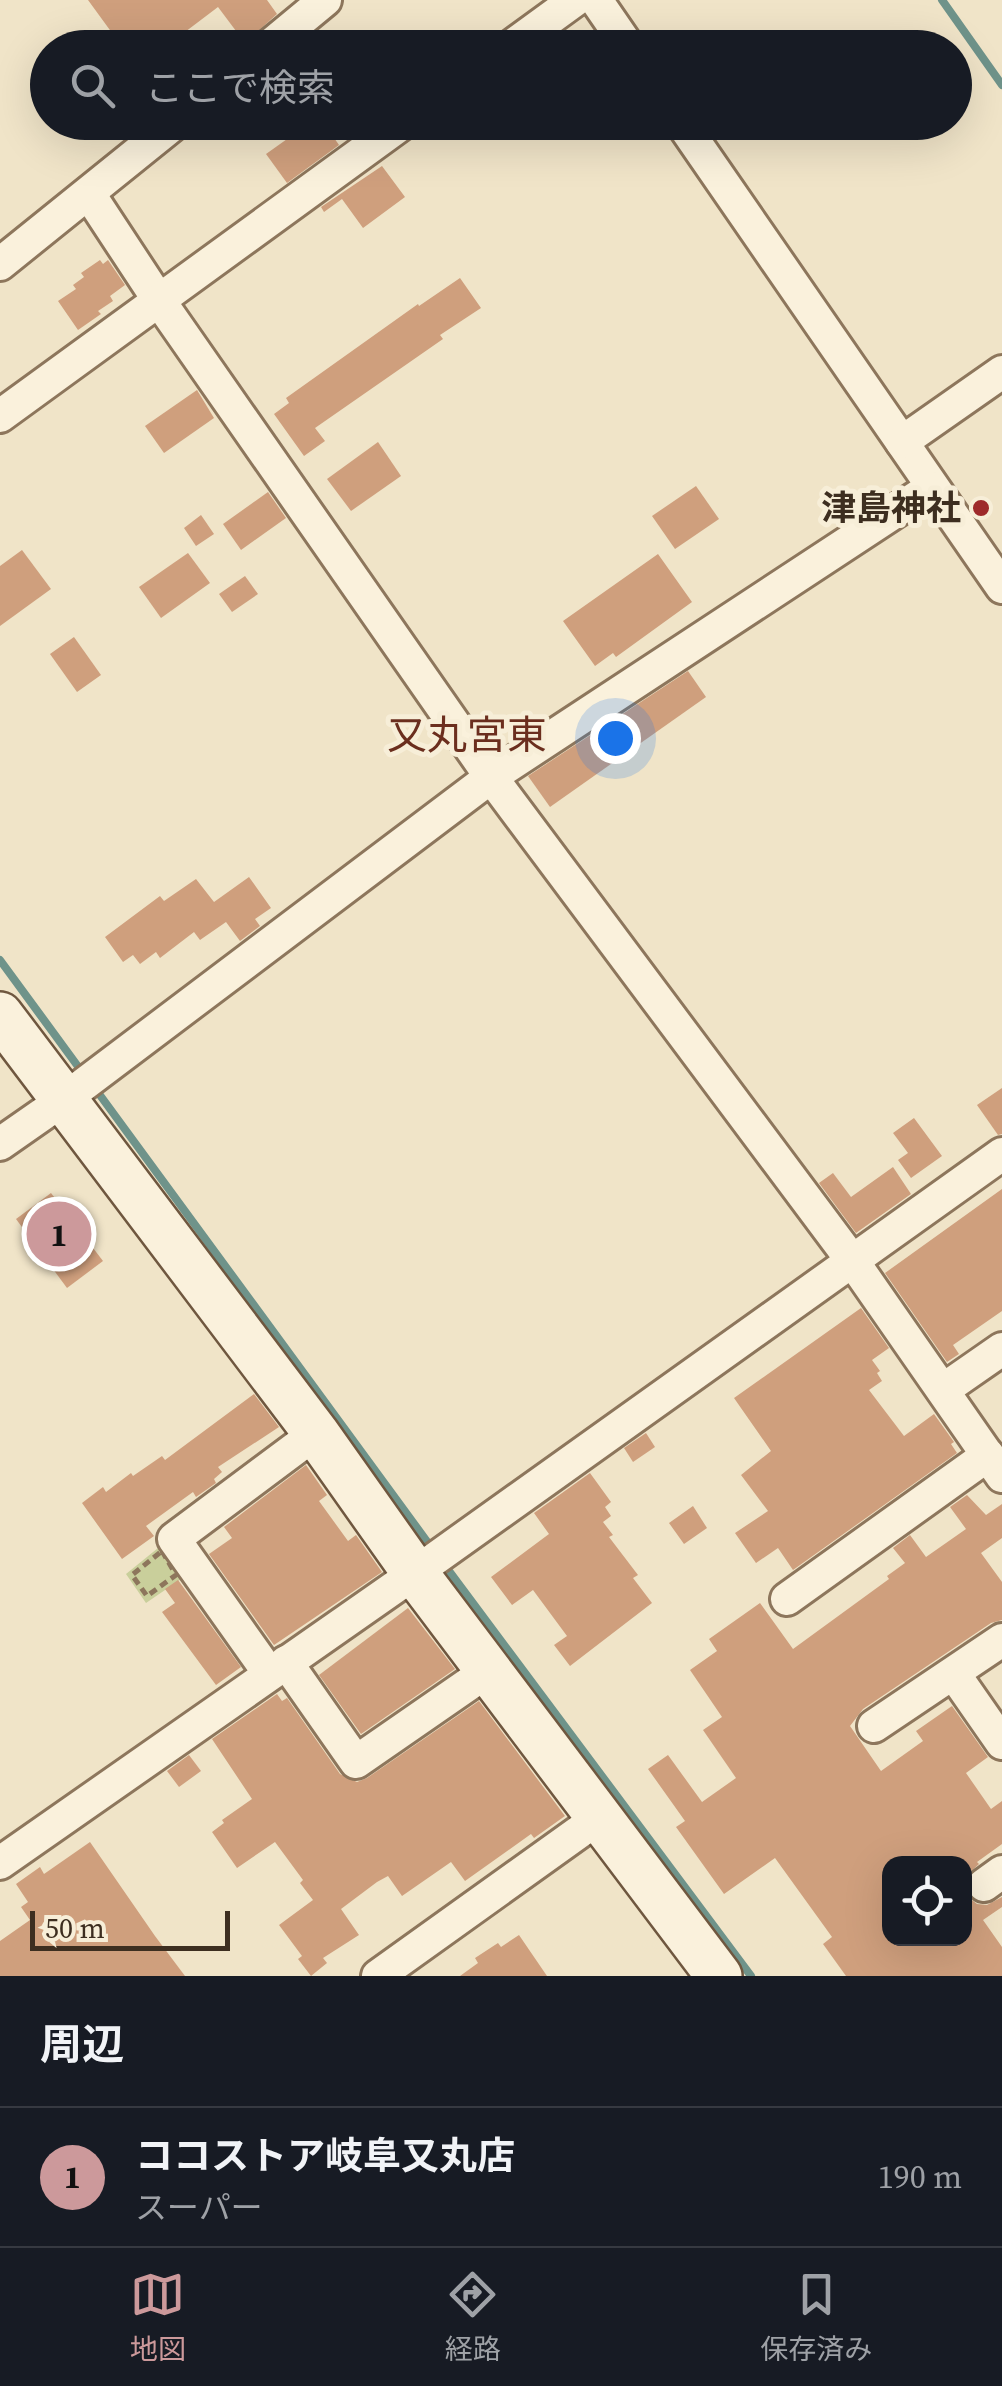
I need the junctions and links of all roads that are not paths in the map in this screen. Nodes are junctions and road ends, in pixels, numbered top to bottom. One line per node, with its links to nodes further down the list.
1 (325, 0): 4 (street)
2 (575, 0): 5 (street)
3 (596, 0): 6 (street)
4 (289, 30)
5 (534, 30)
6 (617, 30)
7 (154, 140): 10 (street)
8 (379, 140): 12 (street)
9 (692, 140): 15 (street)
10 (89, 194): 11 (street); 12 (street)
11 (0, 264)
12 (158, 299): 14 (street); 18 (street)
13 (1002, 372): 15 (street)
14 (0, 416)
15 (902, 442): 16 (street)
16 (931, 488): 17 (street); 18 (street)
17 (1002, 587)
18 (491, 777): 20 (street); 23 (street)
19 (0, 1015): 20 (street)
20 (62, 1100): 21 (street); 26 (street)
21 (0, 1144)
22 (1002, 1154): 23 (street)
23 (854, 1262): 25 (street); 28 (street)
24 (1002, 1349): 25 (street)
25 (942, 1390): 27 (street)
26 (316, 1433): 28 (street); 31 (street)
27 (995, 1466): 29 (street)
28 (416, 1573): 31 (street); 32 (street)
29 (787, 1599)
30 (1002, 1640): 33 (street)
31 (277, 1668): 32 (street); 37 (street)
32 (489, 1670): 36 (street)
33 (954, 1674): 34 (street); 35 (street)
34 (874, 1726)
35 (1002, 1743)
36 (600, 1816): 38 (street); 39 (street)
37 (0, 1863)
38 (378, 1976)
39 (719, 1976)

